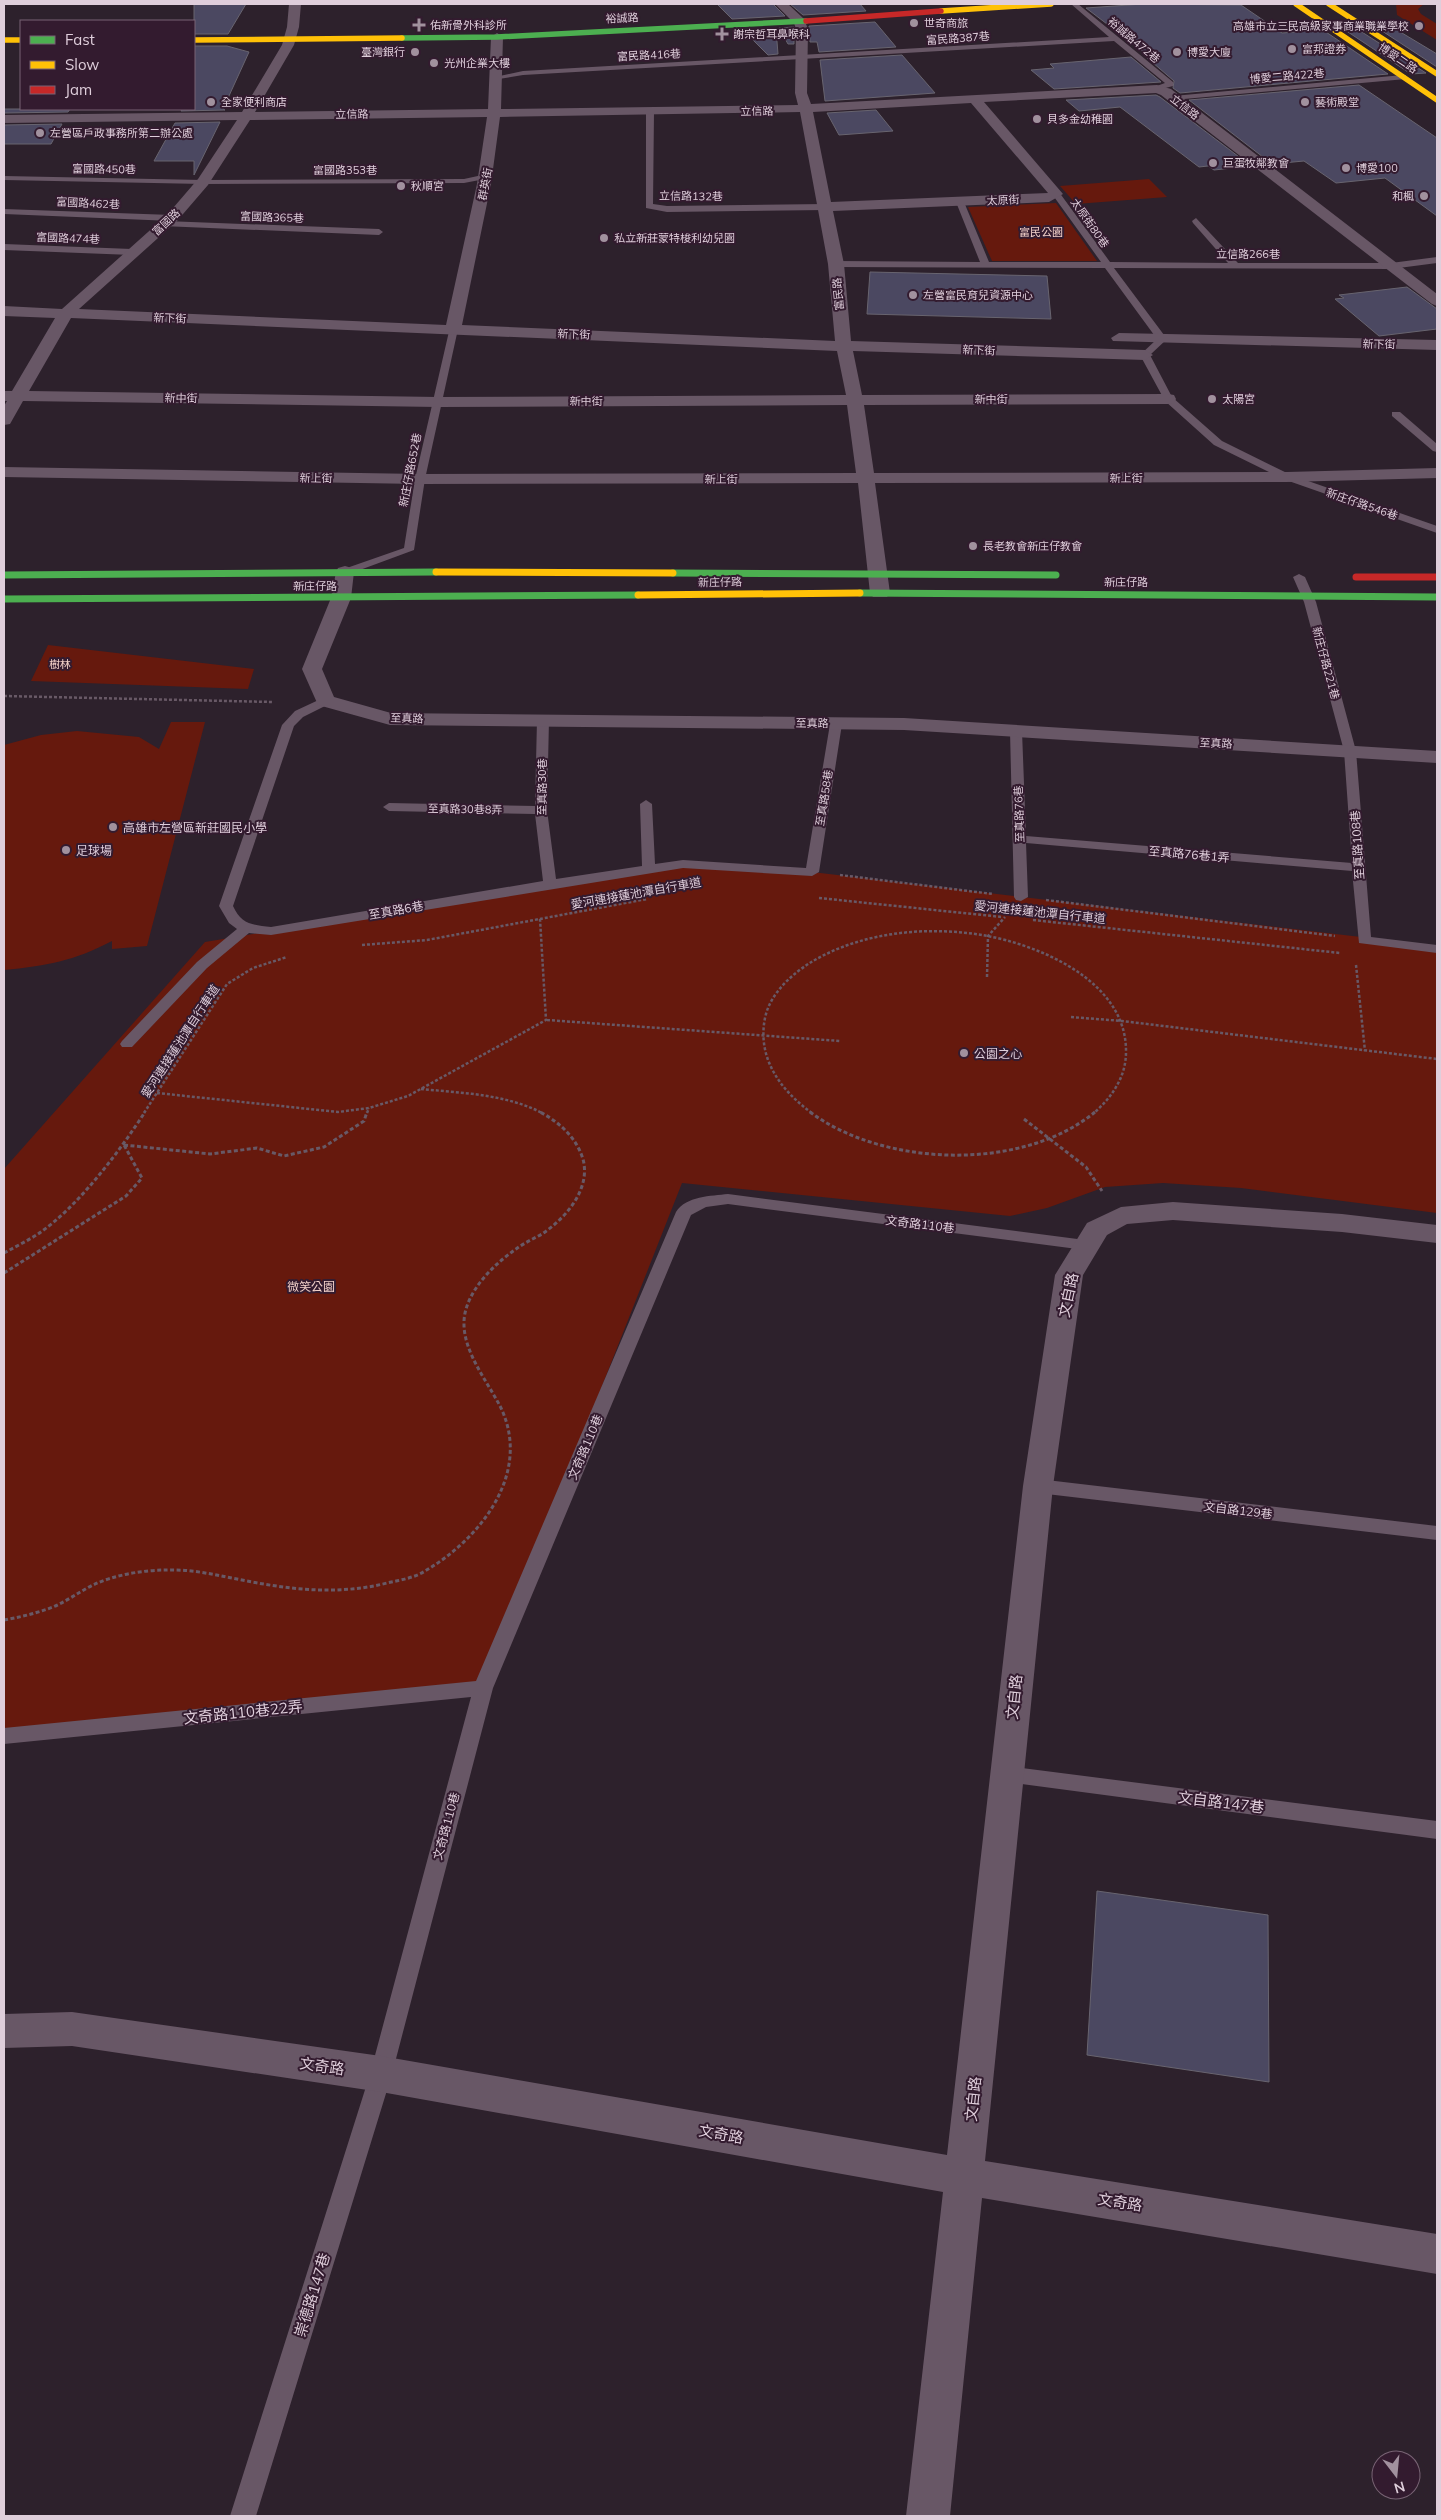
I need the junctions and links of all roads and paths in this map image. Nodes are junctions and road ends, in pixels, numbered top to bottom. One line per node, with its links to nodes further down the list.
1 (295, 4): 9 (street, 富國路)
2 (781, 4): 7 (street)
3 (1051, 4): 7 (street, 裕誠路)
4 (1074, 4): 10 (lane, 裕誠路472巷)
5 (1296, 4): 17 (street, 博愛二路)
6 (1328, 4): 15 (street, 博愛二路)
7 (800, 22): 8 (street, 裕誠路); 14 (street, 富民路)
8 (497, 37): 9 (street, 裕誠路); 16 (street, 群英街)
9 (290, 39): 13 (street, 裕誠路); 25 (street, 富國路)
10 (1115, 39): 14 (lane, 富民路387巷); 18 (lane, 裕誠路472巷)
11 (4, 40): 12 (street)
12 (20, 40)
13 (195, 40)
14 (802, 58): 16 (lane, 富民路416巷); 22 (street, 富民路)
15 (1437, 74)
16 (499, 77): 23 (street, 群英街)
17 (1403, 77): 19 (lane, 博愛二路422巷); 21 (street, 博愛二路)
18 (1157, 89): 19 (street, 立信路); 20 (street, 立信路)
19 (1173, 98): 44 (street, 立信路)
20 (975, 100): 22 (street, 立信路); 30 (street)
21 (1437, 100)
22 (806, 109): 24 (street, 立信路); 32 (street, 富民路)
23 (496, 112): 24 (street, 立信路); 25 (street, 立信路); 27 (street, 群英街)
24 (650, 112): 32 (lane, 立信路132巷)
25 (247, 115): 26 (street, 立信路); 29 (street, 富國路)
26 (4, 119)
27 (487, 176): 29 (lane, 富國路353巷); 48 (street, 群英街)
28 (4, 178): 29 (lane, 富國路450巷)
29 (203, 182): 34 (street, 富國路)
30 (1056, 194): 31 (street, 太原街); 42 (lane, 太原街80巷)
31 (960, 202): 32 (street, 太原街); 41 (lane)
32 (826, 207): 40 (street, 富民路)
33 (4, 211): 34 (lane, 富國路462巷)
34 (168, 221): 36 (lane, 富國路365巷); 38 (street, 富國路)
35 (1196, 221): 43 (lane)
36 (379, 232)
37 (4, 247): 38 (lane, 富國路474巷)
38 (132, 252): 47 (street, 富國路)
39 (1437, 260): 44 (lane, 立信路266巷)
40 (836, 264): 41 (lane, 立信路266巷); 49 (street, 富民路)
41 (986, 264): 42 (lane, 立信路266巷)
42 (1106, 265): 43 (lane, 立信路266巷); 51 (lane, 太原街80巷)
43 (1235, 265): 44 (lane, 立信路266巷)
44 (1391, 266): 45 (street, 立信路)
45 (1437, 301)
46 (4, 310): 47 (street, 新下街)
47 (66, 313): 48 (street, 新下街); 54 (street, 富國路)
48 (453, 329): 49 (street, 新下街); 57 (lane, 新庄仔路652巷)
49 (847, 335): 53 (street, 新下街); 56 (street, 富民路)
50 (1104, 337): 51 (street, 新下街)
51 (1162, 339): 52 (street, 新下街); 53 (lane)
52 (1437, 345)
53 (1145, 355): 55 (lane)
54 (10, 396): 57 (street, 新中街); 59 (street, 富國路)
55 (1168, 399): 56 (street, 新中街); 63 (lane)
56 (855, 400): 57 (street, 新中街); 64 (street, 富民路)
57 (438, 402): 65 (lane, 新庄仔路652巷)
58 (1396, 414): 60 (lane)
59 (4, 420)
60 (1437, 449)
61 (4, 472): 65 (street, 新上街)
62 (1437, 473): 63 (street, 新上街)
63 (1287, 477): 64 (street, 新上街); 66 (lane, 新庄仔路546巷)
64 (866, 478): 65 (street, 新上街); 68 (street, 富民路)
65 (420, 479): 67 (lane, 新庄仔路652巷)
66 (1437, 530)
67 (345, 572): 68 (street, 新庄仔路); 69 (street, 新庄仔路); 77 (street)
68 (879, 573): 70 (street, 新庄仔路); 74 (street, 富民路)
69 (4, 575)
70 (1067, 575)
71 (1300, 577): 75 (lane, 新庄仔路221巷)
72 (1348, 577): 73 (street)
73 (1437, 577)
74 (880, 593): 75 (street, 新庄仔路); 77 (street, 新庄仔路)
75 (1308, 596): 76 (street, 新庄仔路); 84 (lane, 新庄仔路221巷)
76 (1437, 596)
77 (341, 598): 78 (street, 新庄仔路); 80 (street)
78 (4, 599)
79 (4, 696): 80 (path)
80 (325, 701): 81 (street, 至真路); 99 (lane)
81 (543, 720): 82 (street, 至真路); 88 (lane, 至真路30巷)
82 (836, 724): 83 (street, 至真路); 92 (lane, 至真路58巷)
83 (1016, 731): 84 (street, 至真路); 89 (lane, 至真路76巷)
84 (1350, 751): 85 (street, 至真路); 90 (lane, 至真路108巷)
85 (1437, 757)
86 (646, 804): 91 (lane)
87 (389, 807): 88 (lane, 至真路30巷8弄)
88 (541, 810): 93 (lane, 至真路30巷)
89 (1020, 839): 90 (lane, 至真路76巷1弄); 96 (lane, 至真路76巷)
90 (1359, 868): 101 (lane, 至真路108巷)
91 (649, 869): 92 (lane, 至真路6巷); 93 (lane, 至真路6巷)
92 (812, 872): 96 (path)
93 (550, 884): 99 (lane, 至真路6巷)
94 (656, 897): 98 (path, 愛河連接蓮池潭自行車道)
95 (810, 897): 100 (path, 愛河連接蓮池潭自行車道)
96 (1022, 898): 101 (path)
97 (1025, 919): 104 (path, 愛河連接蓮池潭自行車道)
98 (540, 920): 102 (path, 愛河連接蓮池潭自行車道); 109 (path)
99 (245, 929): 113 (lane)
100 (988, 936): 107 (path); 110 (path); 111 (path)
101 (1364, 940): 103 (lane)
102 (355, 945)
103 (1437, 949)
104 (1346, 953)
105 (289, 957): 117 (path, 愛河連接蓮池潭自行車道)
106 (1356, 964): 114 (path)
107 (986, 977)
108 (1071, 1016): 110 (path)
109 (546, 1020): 111 (path); 116 (path)
110 (1122, 1021): 114 (path); 120 (path)
111 (761, 1034): 112 (path); 120 (path)
112 (840, 1041)
113 (127, 1044)
114 (1365, 1051): 115 (path)
115 (1437, 1059)
116 (421, 1089): 118 (path); 129 (path)
117 (157, 1094): 118 (path); 121 (path, 愛河連接蓮池潭自行車道)
118 (369, 1108): 121 (path)
119 (1024, 1119): 120 (path)
120 (1052, 1140): 122 (path)
121 (124, 1144): 125 (path, 愛河連接蓮池潭自行車道); 126 (path)
122 (1121, 1216): 123 (street, 文自路); 124 (street, 文自路)
123 (1437, 1234)
124 (1085, 1245): 127 (street, 文自路); 130 (lane, 文奇路110巷)
125 (4, 1253)
126 (4, 1273)
127 (1038, 1486): 128 (lane, 文自路129巷); 132 (street, 文自路)
128 (1437, 1533)
129 (4, 1620)
130 (482, 1688): 131 (lane, 文奇路110巷22弄); 135 (lane, 文奇路110巷)
131 (4, 1736)
132 (1006, 1774): 133 (lane, 文自路147巷); 136 (street, 文自路)
133 (1437, 1830)
134 (4, 2031): 135 (street, 文奇路)
135 (381, 2074): 136 (street, 文奇路); 138 (lane, 崇德路147巷)
136 (966, 2177): 137 (street, 文奇路); 139 (street, 文自路)
137 (1437, 2254)
138 (243, 2516)
139 (928, 2516)

